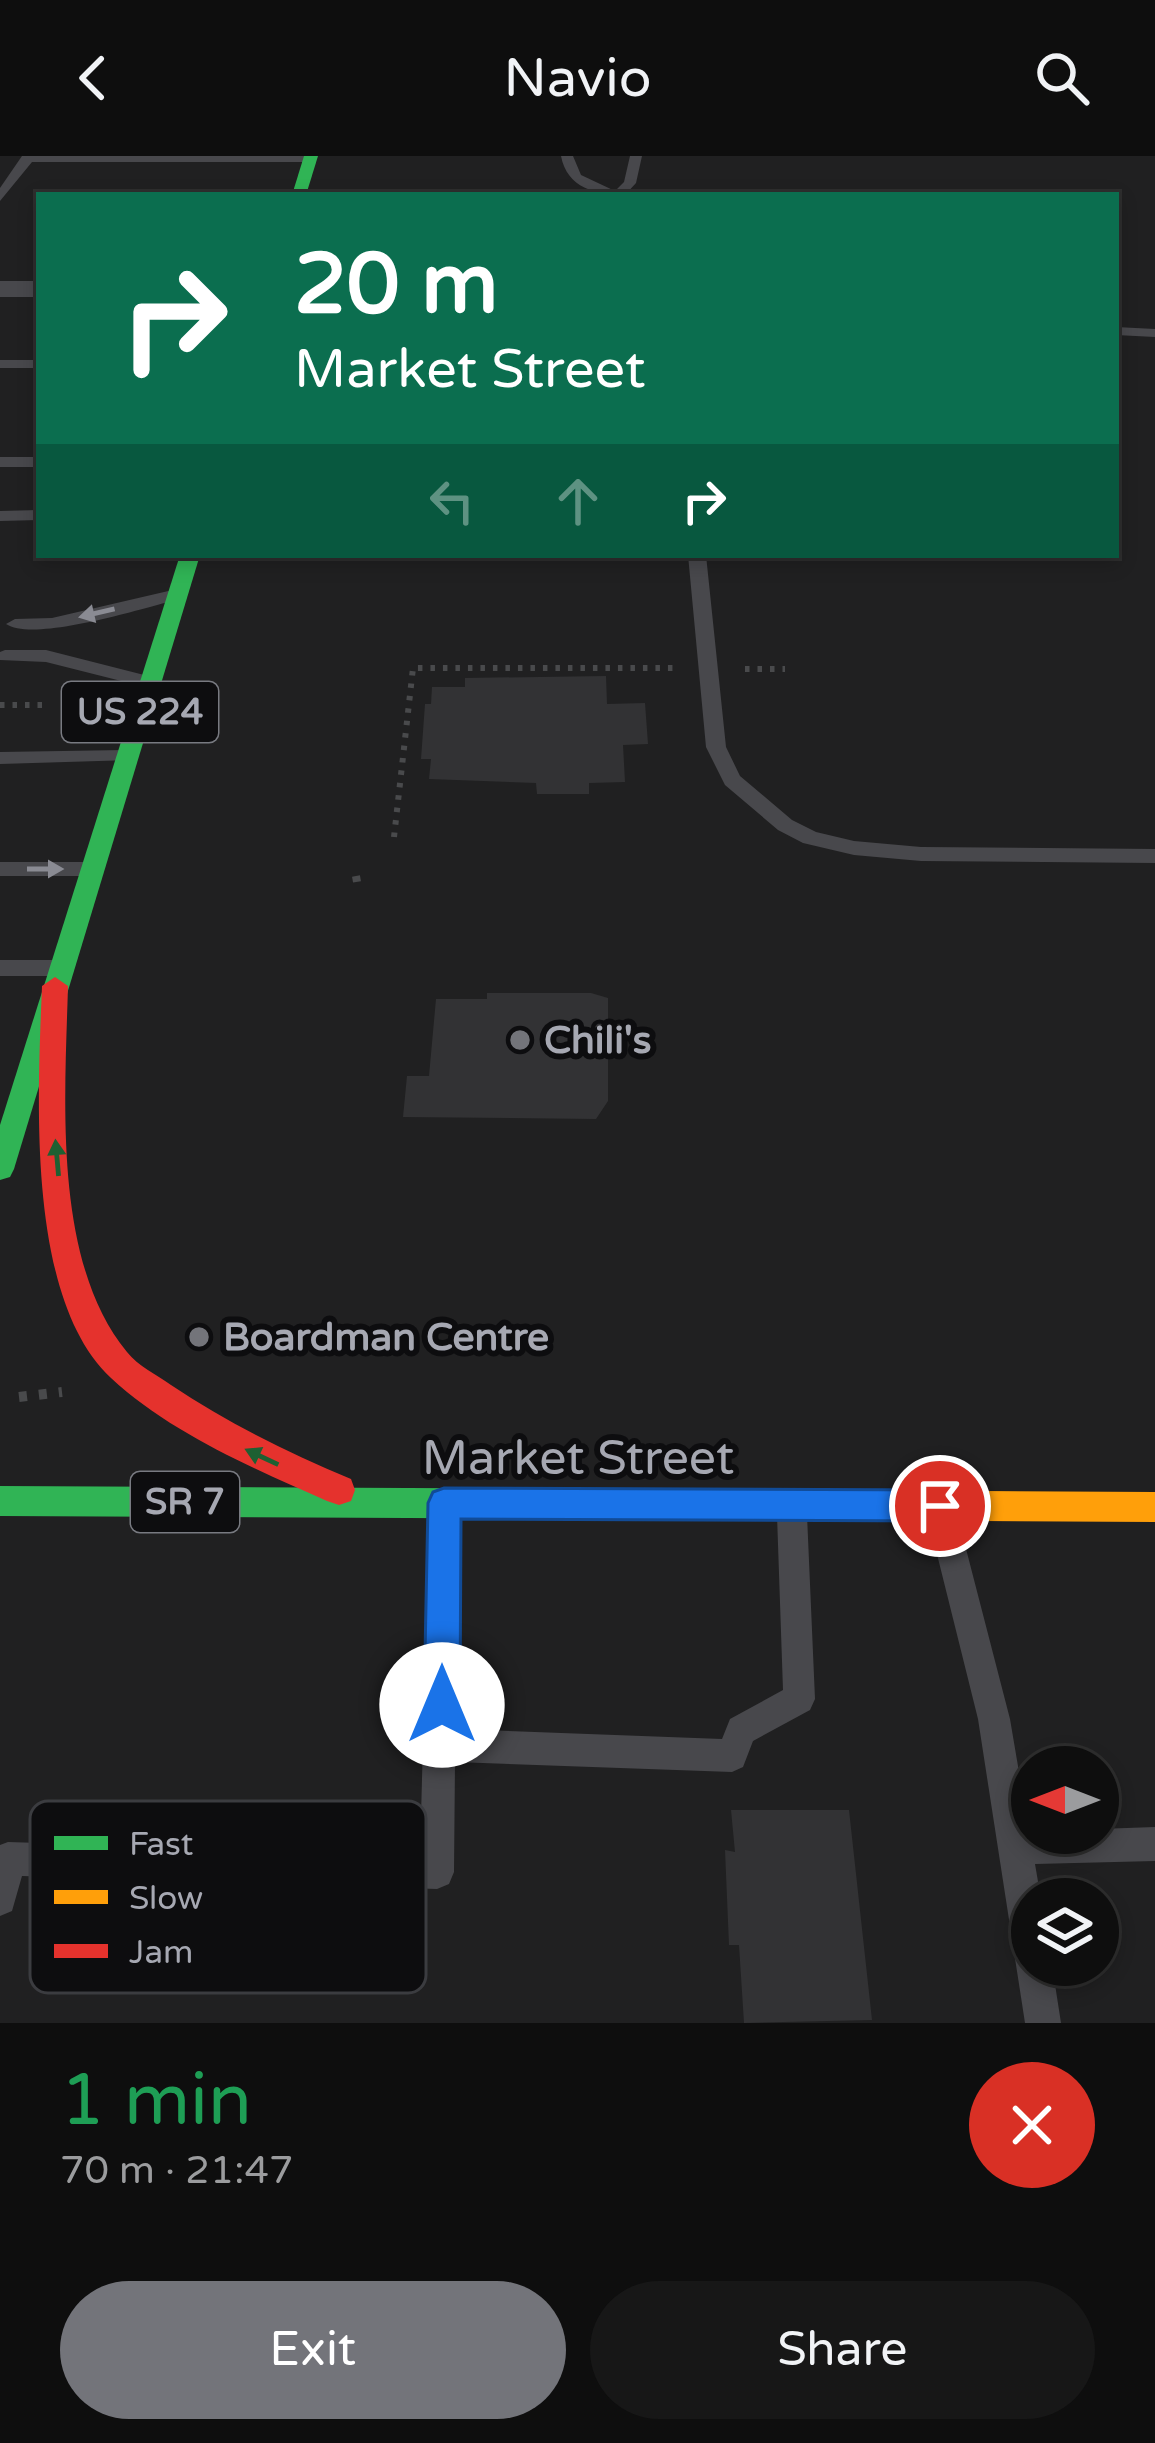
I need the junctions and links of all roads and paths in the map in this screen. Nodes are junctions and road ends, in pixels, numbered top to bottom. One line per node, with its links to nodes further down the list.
1 (567, 156): 7 (lane)
2 (619, 156): 5 (lane)
3 (28, 157): 4 (lane); 9 (lane)
4 (310, 157): 6 (main road)
5 (633, 162): 8 (lane)
6 (300, 192)
7 (609, 192)
8 (620, 192)
9 (0, 197)
10 (0, 289): 11 (street)
11 (36, 289)
12 (1119, 332): 13 (lane)
13 (1155, 333)
14 (0, 364): 15 (lane)
15 (36, 364)
16 (0, 462): 17 (lane)
17 (36, 462)
18 (36, 515): 19 (lane)
19 (0, 516)
20 (189, 558): 22 (main road, US 224)
21 (697, 558): 25 (lane)
22 (177, 594): 23 (lane, one-way to 23); 27 (main road, US 224)
23 (8, 621): 24 (lane)
24 (2, 657): 27 (lane)
25 (708, 668): 26 (path); 32 (path); 33 (lane)
26 (785, 669)
27 (149, 682): 30 (main road, US 224)
28 (0, 705): 29 (path)
29 (42, 705)
30 (125, 756): 31 (lane); 35 (main road, US 224)
31 (0, 758)
32 (394, 837)
33 (1155, 856)
34 (0, 869): 35 (lane, one-way to 35)
35 (91, 869): 39 (main road, US 224)
36 (356, 876): 37 (path)
37 (358, 888)
38 (0, 968): 39 (lane)
39 (57, 977): 40 (main road, US 224); 44 (main road, one-way to 39)
40 (0, 1169)
41 (19, 1397): 42 (path)
42 (71, 1407)
43 (0, 1501): 44 (main road, Market Street / SR 7)
44 (370, 1503): 45 (main road, Market Street / SR 7)
45 (444, 1503): 46 (main road, Market Street / SR 7); 49 (lane)
46 (791, 1505): 47 (main road, Market Street / SR 7); 49 (lane)
47 (940, 1506): 48 (main road, Market Street / SR 7); 50 (lane)
48 (1155, 1507)
49 (442, 1745): 54 (lane)
50 (1011, 1819)
51 (1155, 1844): 52 (lane)
52 (1119, 1845)
53 (30, 1860): 55 (lane)
54 (426, 1872)
55 (0, 1899)
56 (1037, 1986): 57 (lane)
57 (1043, 2023)

